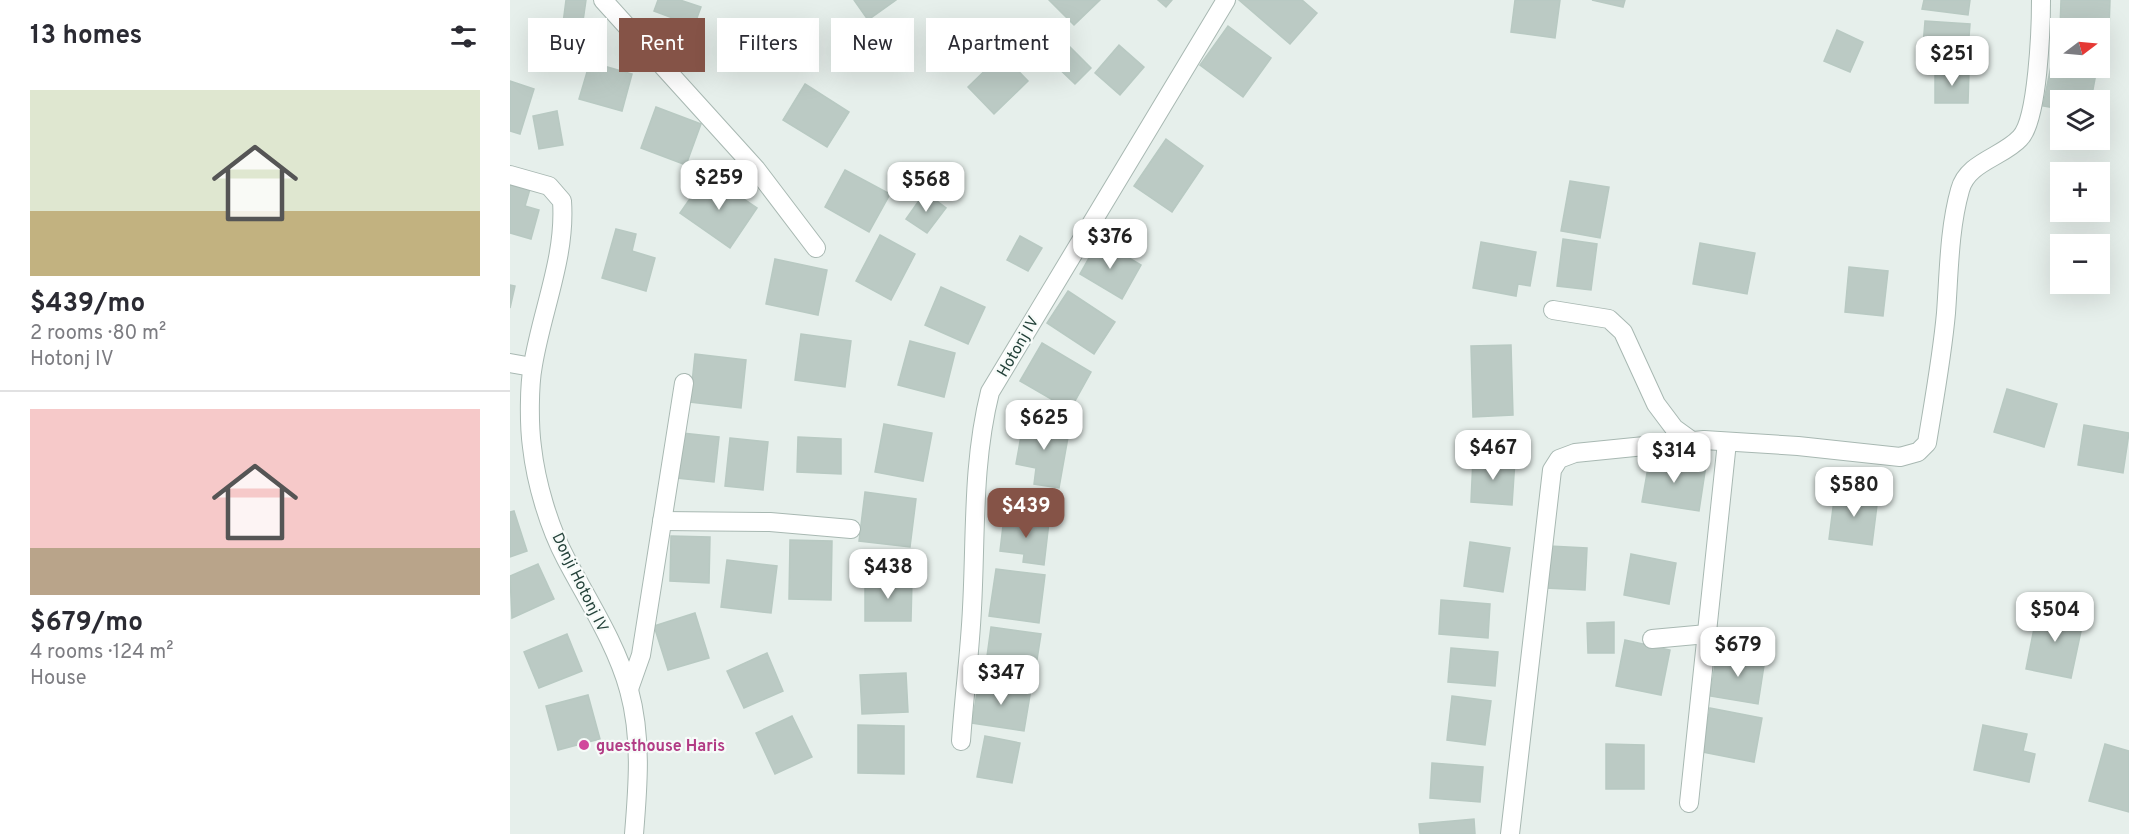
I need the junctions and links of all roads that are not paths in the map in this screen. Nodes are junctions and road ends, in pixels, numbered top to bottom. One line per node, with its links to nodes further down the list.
1 (603, 0): 5 (street)
2 (1226, 0): 17 (street, Hotonj IV)
3 (2041, 0): 11 (street)
4 (510, 175): 8 (street, Donji Hotonj IV)
5 (816, 248)
6 (1553, 310): 10 (street)
7 (510, 363): 8 (street)
8 (532, 367): 16 (street, Donji Hotonj IV)
9 (684, 383): 12 (street)
10 (1692, 441): 11 (street); 20 (street)
11 (1727, 442): 14 (street)
12 (662, 521): 13 (street); 16 (street)
13 (851, 529)
14 (1707, 634): 15 (street); 18 (street)
15 (1652, 639)
16 (629, 689): 19 (street, Donji Hotonj IV)
17 (961, 741)
18 (1689, 803)
19 (634, 834)
20 (1510, 834)

